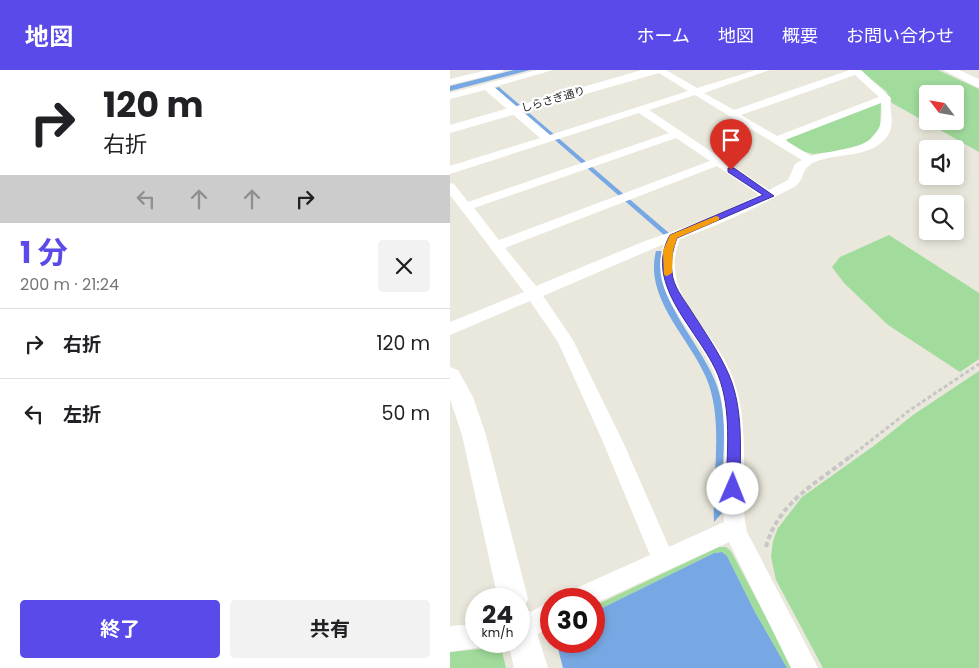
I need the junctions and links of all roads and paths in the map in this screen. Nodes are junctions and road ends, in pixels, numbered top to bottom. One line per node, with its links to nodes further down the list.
1 (499, 70): 7 (street)
2 (548, 70): 10 (street)
3 (657, 70): 11 (street); 15 (street, しらさぎ通り)
4 (765, 70): 11 (street)
5 (855, 70): 13 (street); 16 (street)
6 (949, 70): 9 (street)
7 (473, 73): 8 (street)
8 (450, 82)
9 (979, 84)
10 (487, 86): 12 (street); 15 (street)
11 (696, 92): 14 (street); 16 (street)
12 (450, 96)
13 (886, 98): 20 (street); 21 (street)
14 (640, 109): 18 (street); 19 (street)
15 (514, 110): 17 (street, しらさぎ通り); 19 (street)
16 (733, 114): 20 (street)
17 (450, 129)
18 (677, 134): 22 (street); 26 (street)
19 (547, 138): 23 (street)
20 (776, 140): 21 (street)
21 (810, 160): 25 (street)
22 (718, 162): 25 (street); 28 (street)
23 (450, 170)
24 (450, 187): 26 (street)
25 (770, 196): 27 (street)
26 (466, 207): 28 (street)
27 (674, 237): 29 (street); 33 (street)
28 (497, 246): 29 (street)
29 (533, 293): 30 (street); 35 (street)
30 (450, 329)
31 (979, 364): 34 (path)
32 (450, 376): 36 (street)
33 (735, 528): 35 (street); 42 (street)
34 (765, 555)
35 (663, 560): 37 (street)
36 (510, 588)
37 (602, 588)
38 (465, 637): 39 (street)
39 (450, 639)
40 (527, 653): 41 (street)
41 (531, 668)
42 (805, 668)

